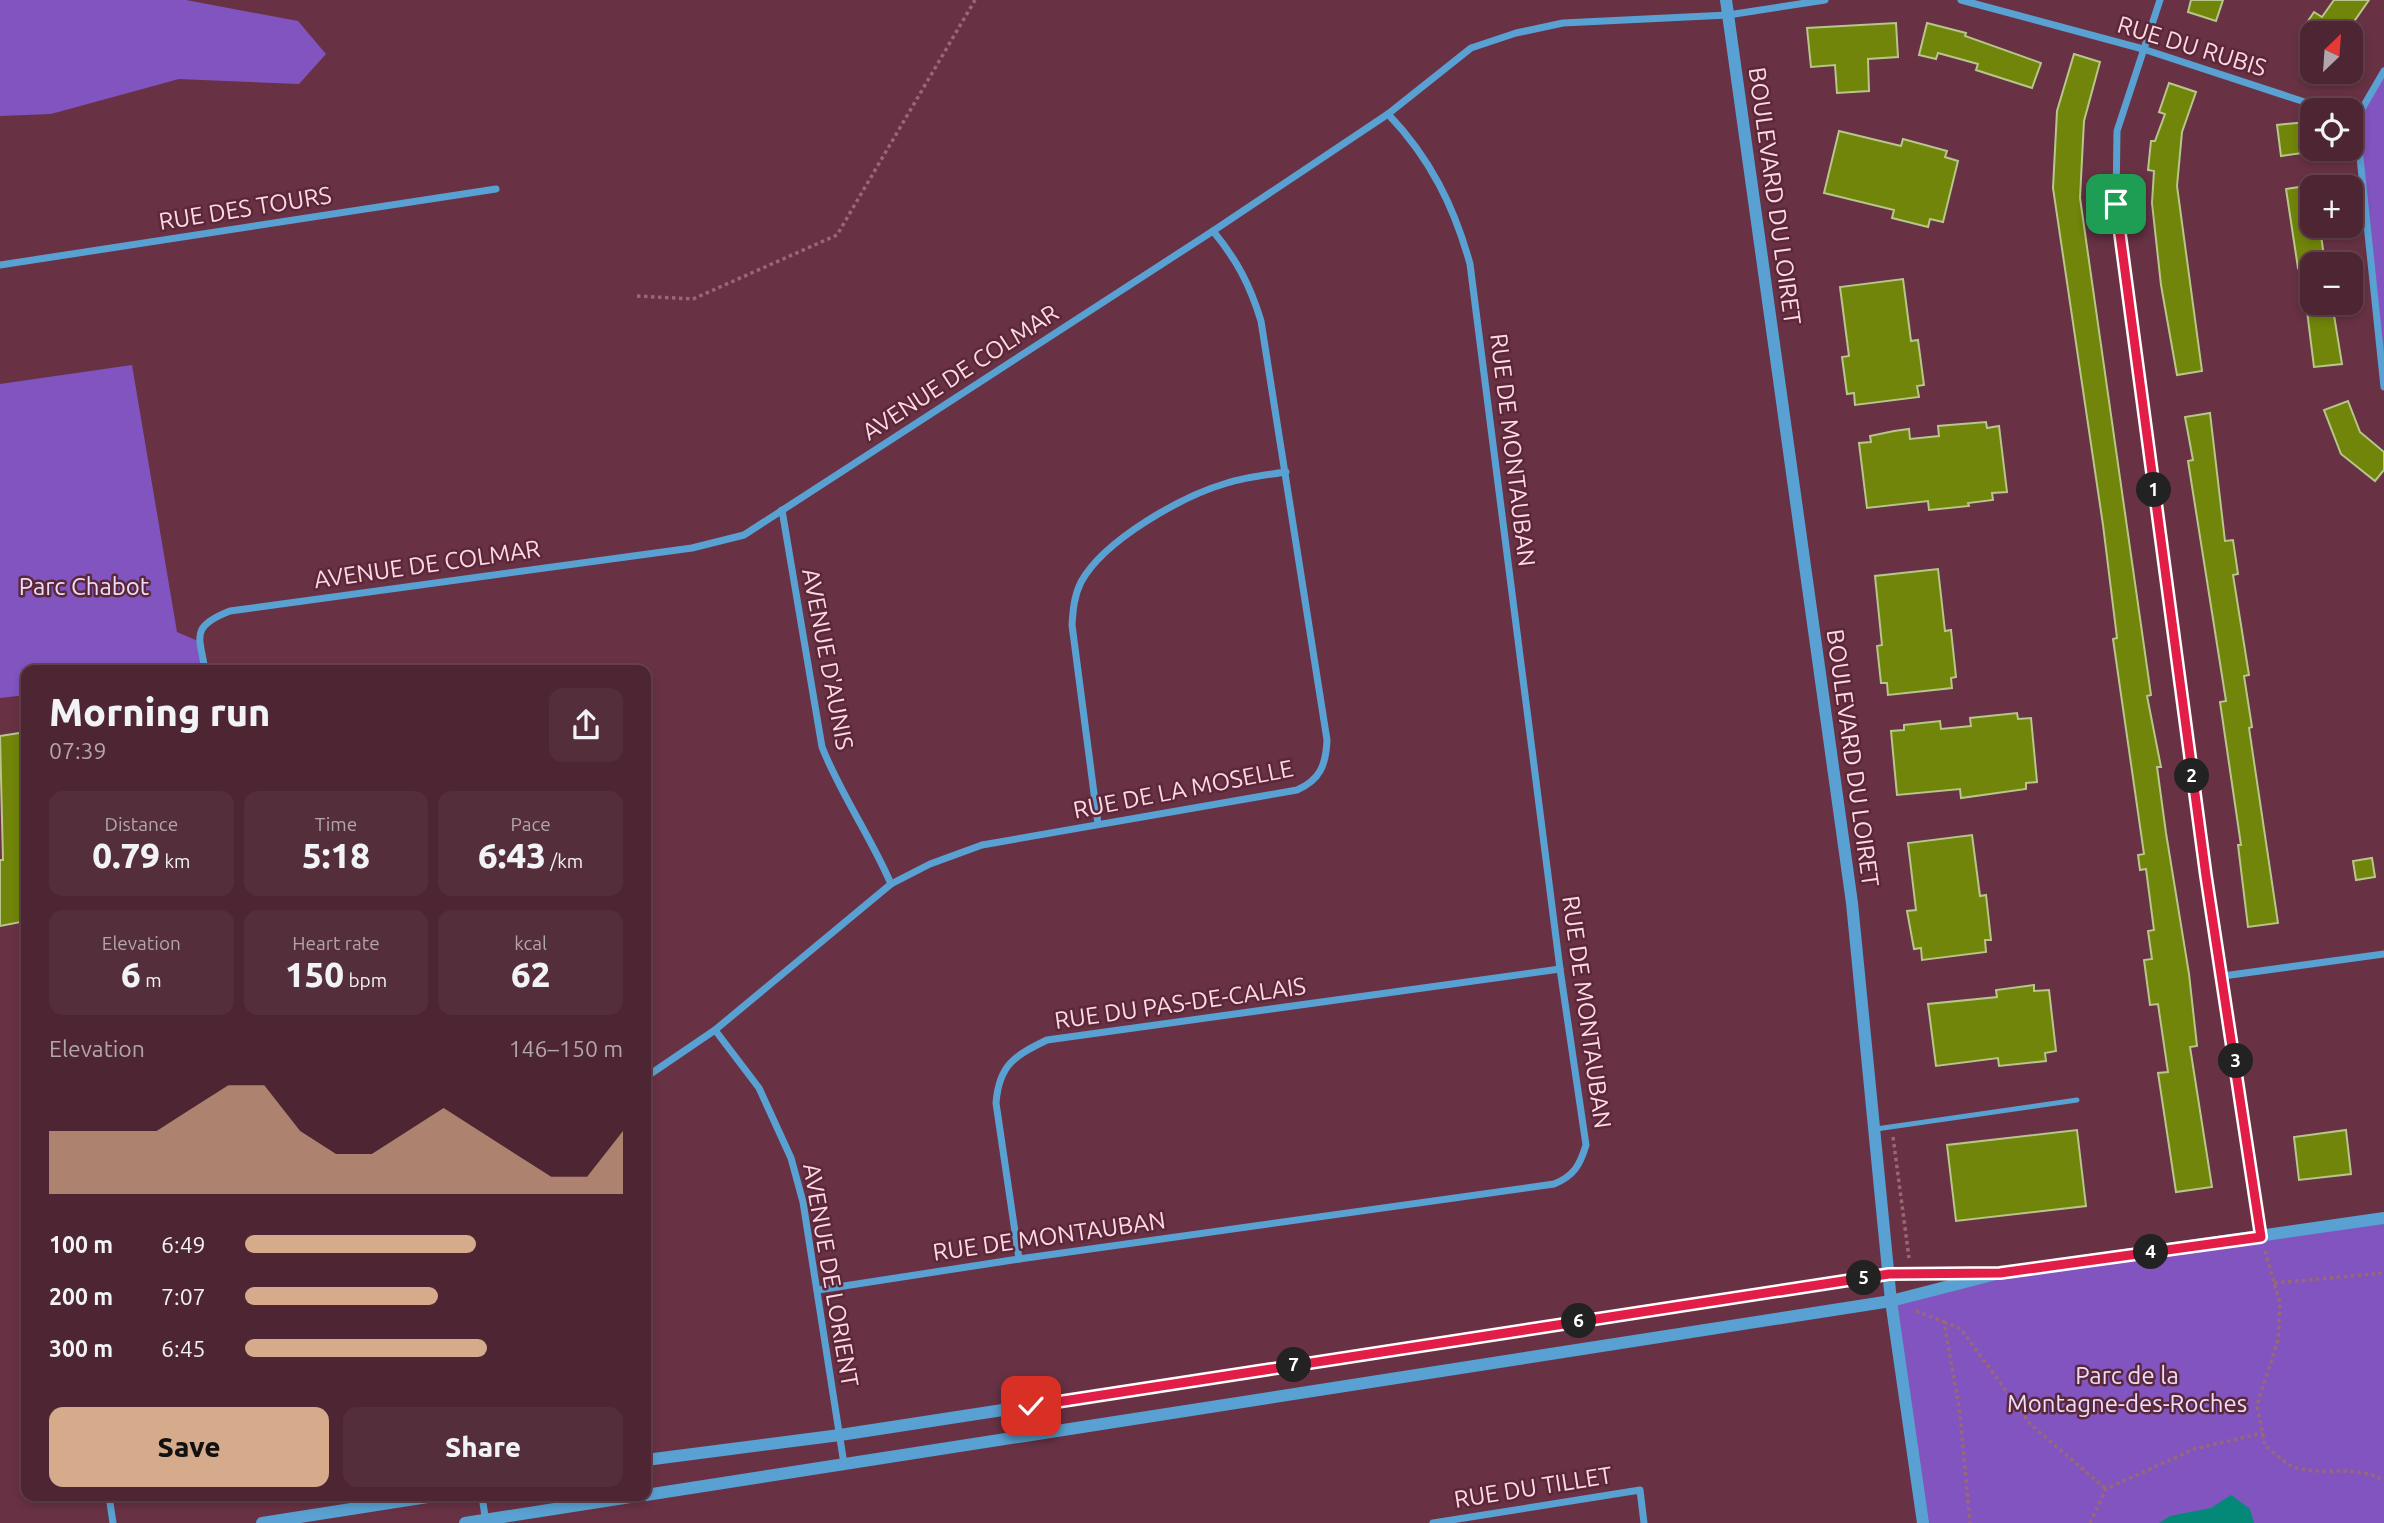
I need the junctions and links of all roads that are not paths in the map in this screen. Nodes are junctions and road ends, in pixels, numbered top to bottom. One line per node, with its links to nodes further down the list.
1 (1726, 0): 5 (street, BOULEVARD DU LOIRET)
2 (1825, 0): 5 (street)
3 (1961, 0): 6 (street, RUE DU RUBIS)
4 (2160, 0): 6 (street)
5 (1728, 15): 10 (street, AVENUE DE COLMAR); 27 (street, BOULEVARD DU LOIRET)
6 (2143, 49): 8 (street, RUE DU RUBIS); 23 (street)
7 (2384, 71): 9 (street)
8 (2300, 100)
9 (2363, 103)
10 (1388, 114): 13 (street, AVENUE DE COLMAR); 22 (street, RUE DE MONTAUBAN)
11 (2358, 161): 15 (street)
12 (496, 189): 14 (street, RUE DES TOURS)
13 (1213, 231): 16 (street, RUE DE LA MOSELLE); 17 (street, AVENUE DE COLMAR)
14 (0, 265)
15 (2384, 387)
16 (1286, 472): 19 (street); 19 (street, RUE DE LA MOSELLE)
17 (782, 510): 18 (street, AVENUE DE COLMAR); 20 (street, AVENUE D'AUNIS)
18 (204, 665)
19 (1098, 824): 20 (street, RUE DE LA MOSELLE)
20 (891, 884): 24 (street, RUE DE LA MOSELLE)
21 (2384, 954): 23 (street)
22 (1560, 969): 30 (street, RUE DU PAS-DE-CALAIS); 30 (street, RUE DE MONTAUBAN)
23 (2223, 976): 29 (street)
24 (715, 1030): 25 (street, RUE DE LA MOSELLE); 33 (street, AVENUE DE LORIENT)
25 (651, 1074)
26 (2077, 1100): 27 (lane)
27 (1874, 1129): 32 (street, BOULEVARD DU LOIRET)
28 (2384, 1218): 29 (street)
29 (2261, 1237): 31 (street)
30 (1019, 1259): 33 (street, RUE DE MONTAUBAN)
31 (2000, 1273): 32 (street); 34 (street)
32 (1889, 1274): 34 (street, BOULEVARD DU LOIRET); 35 (street)
33 (818, 1290): 35 (street, AVENUE DE LORIENT)
34 (1891, 1301): 37 (street); 49 (street, BOULEVARD DU LOIRET)
35 (840, 1435): 36 (street); 37 (street, AVENUE DE LORIENT)
36 (651, 1459)
37 (844, 1464): 38 (street)
38 (651, 1494)
39 (110, 1501): 44 (street)
40 (402, 1501): 45 (street)
41 (483, 1501): 43 (street)
42 (607, 1501): 43 (street)
43 (486, 1521): 46 (street)
44 (113, 1523)
45 (262, 1523)
46 (465, 1523)
47 (1433, 1523): 48 (street, RUE DU TILLET)
48 (1644, 1523)
49 (1923, 1523)

